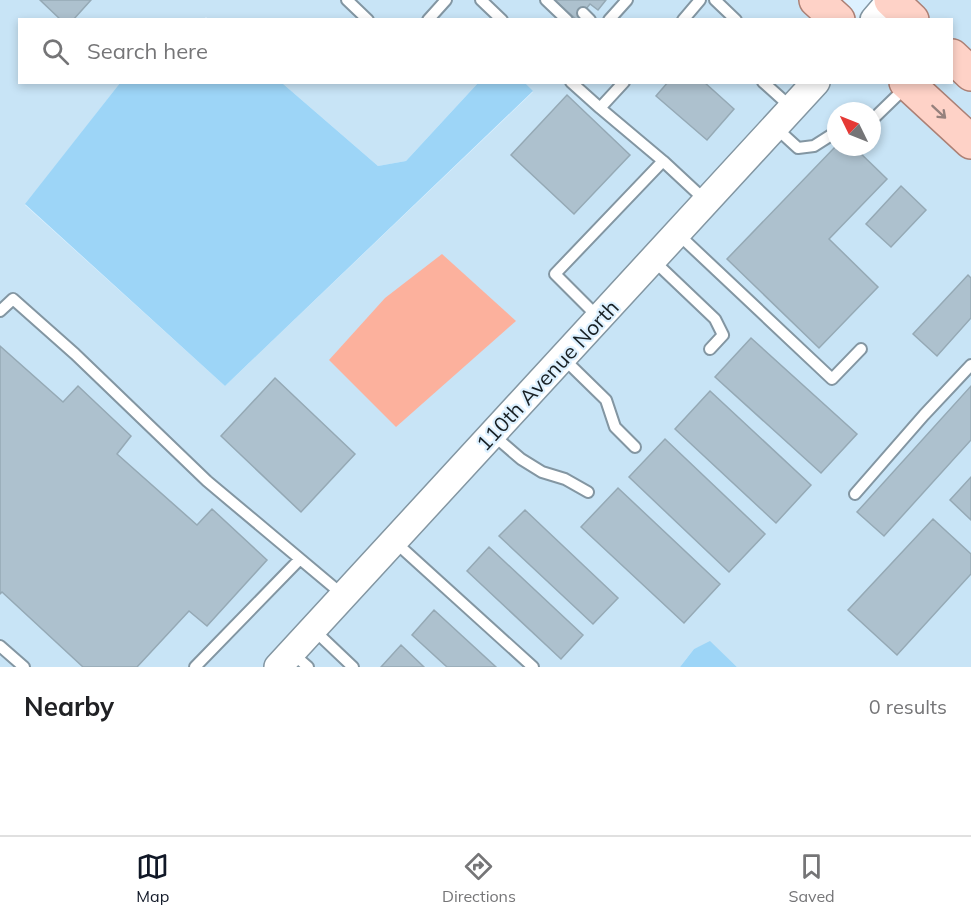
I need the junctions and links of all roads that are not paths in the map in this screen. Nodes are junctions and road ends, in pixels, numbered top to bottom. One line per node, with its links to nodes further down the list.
1 (346, 0): 10 (lane)
2 (446, 0): 11 (lane)
3 (481, 0): 12 (lane)
4 (546, 0): 13 (lane)
5 (627, 0): 14 (lane)
6 (700, 0): 15 (lane)
7 (715, 0): 16 (lane)
8 (816, 0): 17 (main road)
9 (891, 0): 18 (street); 19 (main road)
10 (366, 18)
11 (430, 18)
12 (500, 18)
13 (565, 18)
14 (611, 18)
15 (685, 18)
16 (734, 18)
17 (836, 18)
18 (876, 18)
19 (910, 18)
20 (953, 58): 21 (main road)
21 (971, 74)
22 (573, 84): 27 (lane)
23 (622, 84): 27 (lane)
24 (764, 84): 29 (lane)
25 (814, 84): 29 (street, 110th Avenue North)
26 (908, 84): 28 (lane); 31 (main road, one-way to 31)
27 (600, 108): 32 (lane)
28 (881, 111)
29 (783, 118): 30 (lane); 33 (street, 110th Avenue North)
30 (827, 138)
31 (971, 142)
32 (663, 161): 33 (lane); 37 (lane)
33 (706, 202): 34 (street, 110th Avenue North)
34 (677, 233): 35 (street, 110th Avenue North); 39 (lane)
35 (653, 259): 37 (street, 110th Avenue North); 38 (lane)
36 (0, 311): 47 (lane)
37 (599, 318): 40 (street, 110th Avenue North)
38 (710, 349)
39 (861, 350)
40 (562, 358): 42 (street, 110th Avenue North); 43 (lane)
41 (971, 365): 45 (lane)
42 (492, 434): 44 (lane); 46 (street, 110th Avenue North)
43 (635, 447)
44 (588, 492)
45 (855, 494)
46 (394, 541): 48 (street, 110th Avenue North); 55 (lane)
47 (300, 559): 48 (lane); 53 (lane)
48 (344, 596): 49 (street, 110th Avenue North)
49 (313, 629): 51 (street, 110th Avenue North); 54 (lane)
50 (0, 646): 52 (lane)
51 (292, 662)
52 (24, 667)
53 (195, 667)
54 (353, 667)
55 (533, 667)

